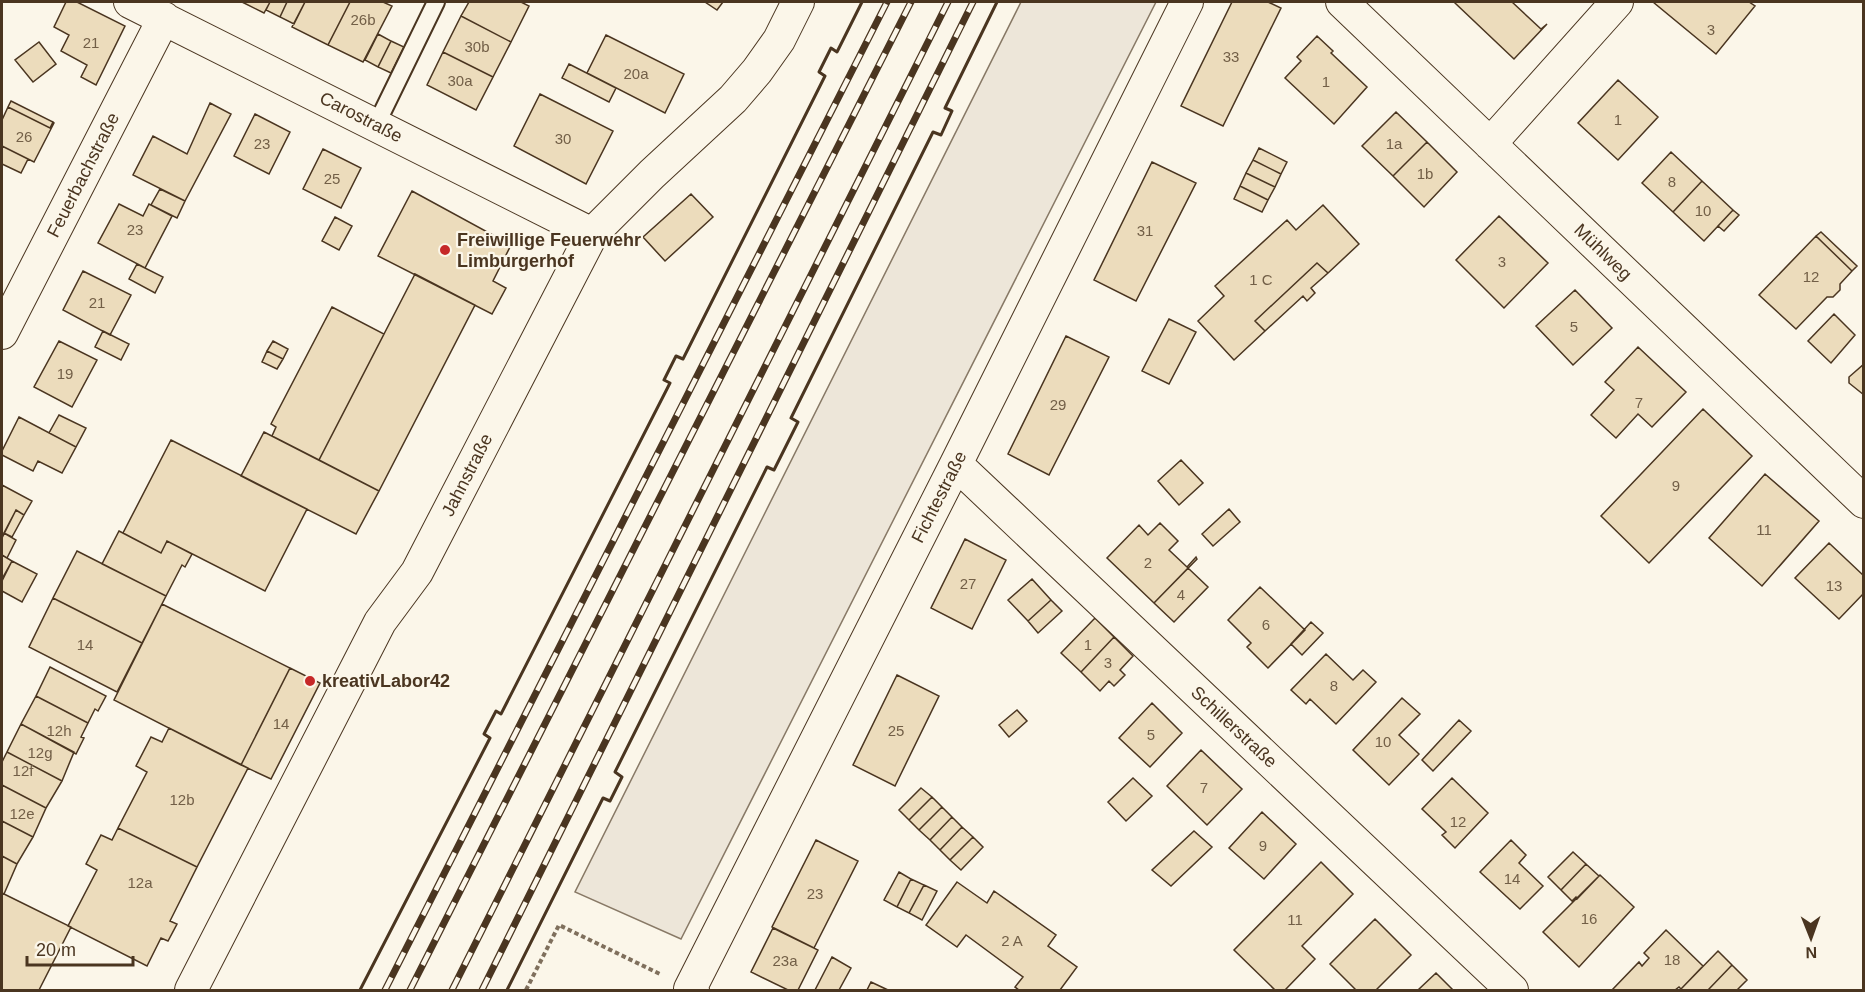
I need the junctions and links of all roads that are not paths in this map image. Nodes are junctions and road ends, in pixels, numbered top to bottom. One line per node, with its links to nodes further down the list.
1 (130, 2): 7 (street, Carostraße)
2 (436, 2): 8 (lane)
3 (798, 2): 10 (street, Jahnstraße)
4 (1187, 2): 12 (street, Fichtestraße)
5 (1342, 2): 9 (street, Mühlweg)
6 (1617, 2): 9 (street)
7 (164, 18): 8 (street, Carostraße); 11 (street, Feuerbachstraße)
8 (376, 125): 10 (street, Carostraße)
9 (1490, 144): 13 (street, Mühlweg)
10 (592, 234): 14 (street, Jahnstraße)
11 (2, 333)
12 (956, 464): 15 (street, Fichtestraße); 16 (street, Schillerstraße)
13 (1863, 502)
14 (191, 990)
15 (691, 990)
16 (1512, 990)

